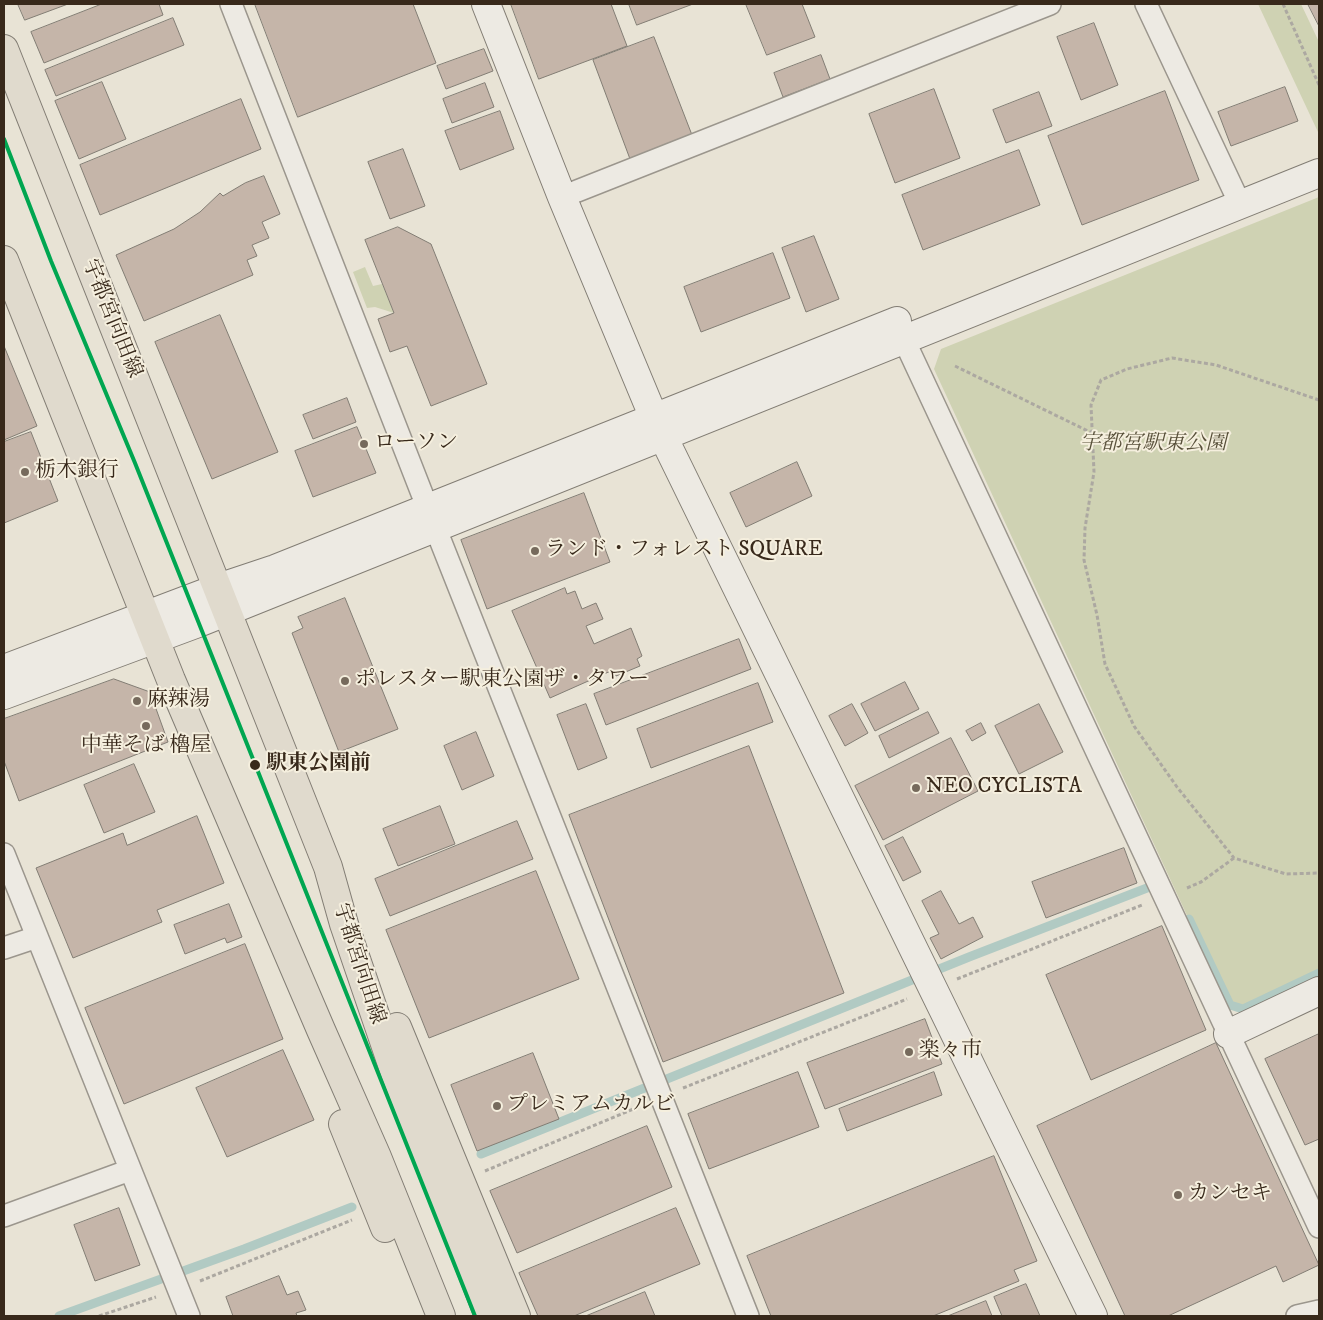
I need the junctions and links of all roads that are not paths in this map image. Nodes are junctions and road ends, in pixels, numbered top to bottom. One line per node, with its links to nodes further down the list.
1 (231, 4): 13 (street)
2 (486, 4): 9 (street)
3 (1050, 4): 9 (street)
4 (1146, 4): 8 (street)
5 (4, 49): 14 (main road, 宇都宮向田線)
6 (1319, 153): 8 (street)
7 (1319, 173): 8 (street)
8 (1236, 196): 11 (street)
9 (562, 197): 12 (street)
10 (4, 260): 15 (main road)
11 (900, 330): 12 (street); 24 (street)
12 (658, 427): 13 (street); 35 (street)
13 (432, 517): 14 (street); 34 (street)
14 (222, 600): 15 (street); 19 (main road, 宇都宮向田線)
15 (151, 628): 16 (street); 17 (street); 23 (main road)
16 (4, 669)
17 (4, 695)
18 (4, 854): 20 (street)
19 (328, 867): 32 (main road, 宇都宮向田線); 33 (main road)
20 (37, 937): 21 (street); 25 (street)
21 (4, 948)
22 (1319, 990): 24 (street)
23 (320, 1030): 30 (main road); 31 (main road)
24 (1228, 1034): 27 (street)
25 (130, 1170): 26 (street); 29 (street)
26 (4, 1216)
27 (1319, 1227)
28 (1319, 1311): 36 (street)
29 (189, 1316)
30 (421, 1316)
31 (440, 1316)
32 (490, 1316)
33 (516, 1316)
34 (748, 1316)
35 (1094, 1316)
36 (1297, 1316)

